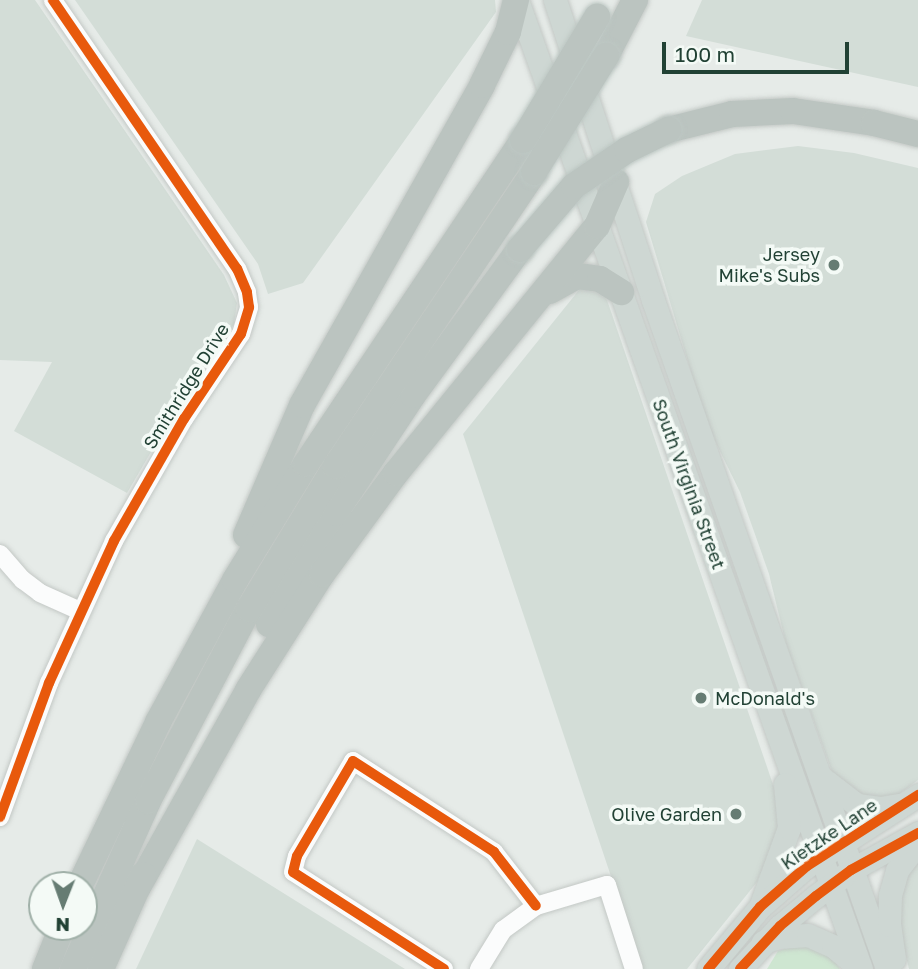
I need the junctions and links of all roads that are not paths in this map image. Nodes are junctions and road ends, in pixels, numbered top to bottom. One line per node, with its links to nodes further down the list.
1 (53, 0): 14 (street, Smithridge Drive)
2 (516, 0): 8 (main road, South Virginia Street); 15 (highway)
3 (555, 0): 7 (main road, South Virginia Street)
4 (635, 0): 33 (highway, bridge)
5 (601, 9): 15 (highway, bridge)
6 (918, 134): 27 (highway, bridge)
7 (616, 182): 8 (highway); 11 (main road, South Virginia Street)
8 (597, 226): 9 (main road, South Virginia Street); 10 (highway)
9 (621, 292): 10 (highway); 12 (main road, South Virginia Street)
10 (524, 313): 27 (highway)
11 (713, 473): 12 (main road); 17 (main road, South Virginia Street)
12 (688, 482): 16 (main road, South Virginia Street)
13 (0, 554): 14 (street)
14 (80, 611): 19 (street, Smithridge Drive)
15 (202, 639): 25 (highway)
16 (776, 729): 23 (main road, South Virginia Street); 29 (main road)
17 (819, 775): 18 (main road); 21 (main road, South Virginia Street)
18 (911, 800): 21 (main road, Kietzke Lane)
19 (0, 817)
20 (918, 833): 24 (main road)
21 (842, 843): 23 (main road, Kietzke Lane); 24 (main road, South Virginia Street)
22 (918, 844): 42 (main road)
23 (821, 856): 26 (main road, South Virginia Street); 29 (main road, Kietzke Lane)
24 (851, 870): 26 (main road); 41 (main road, South Virginia Street)
25 (87, 871)
26 (831, 884): 31 (main road); 40 (main road, South Virginia Street)
27 (137, 889): 34 (highway)
28 (536, 906): 35 (street); 36 (street); 37 (street)
29 (760, 907): 38 (main road, Kietzke Lane)
30 (56, 941): 32 (highway)
31 (763, 942): 39 (main road); 40 (main road)
32 (45, 969)
33 (73, 969)
34 (102, 969)
35 (444, 969)
36 (479, 969)
37 (634, 969)
38 (708, 969)
39 (740, 969)
40 (860, 969)
41 (887, 969)
42 (896, 969)

